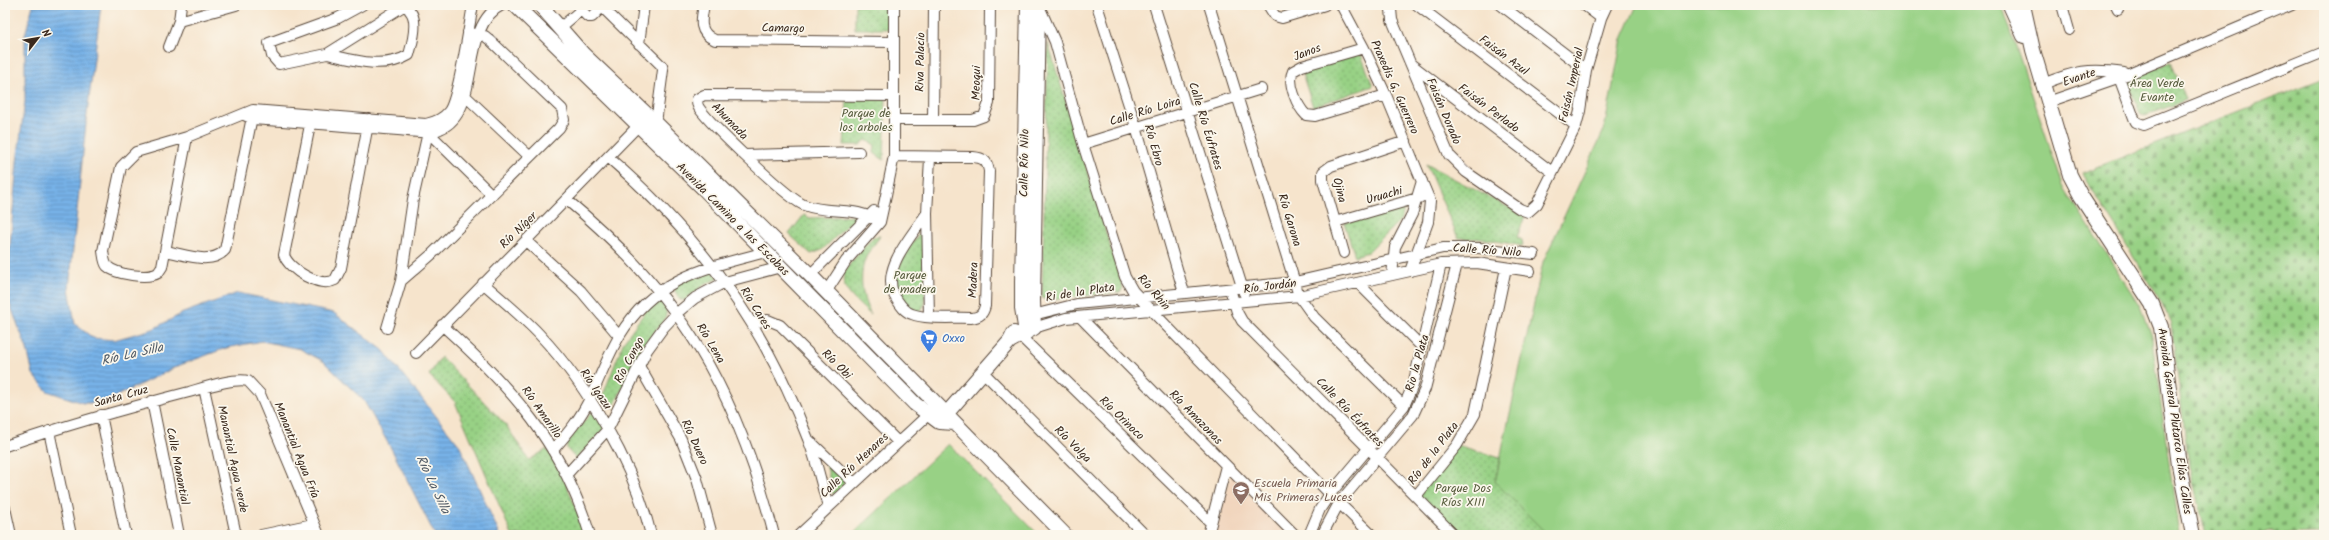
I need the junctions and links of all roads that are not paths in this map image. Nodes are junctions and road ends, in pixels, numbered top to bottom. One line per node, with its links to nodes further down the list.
1 (181, 5): 33 (street)
2 (236, 5): 33 (street)
3 (362, 5): 44 (street)
4 (404, 5): 44 (street); 44 (street)
5 (473, 5): 36 (street)
6 (502, 5): 37 (street)
7 (515, 5): 62 (street, Avenida Camino a las Escobas)
8 (540, 5): 34 (street, Avenida Camino a las Escobas)
9 (644, 5): 39 (street)
10 (704, 5): 38 (street, Camargo)
11 (894, 5): 38 (street)
12 (934, 5): 59 (street, Riva Palacio)
13 (990, 5): 59 (street, Meoqui)
14 (1028, 5): 125 (street, Calle Río Nilo)
15 (1038, 5): 68 (street, Río Rhin); 125 (street, Calle Río Nilo)
16 (1097, 5): 64 (street, Río Ebro)
17 (1154, 5): 55 (street, Calle Río Éufrates)
18 (1209, 5): 53 (street, Río Garona)
19 (1268, 5): 20 (street)
20 (1325, 5)
21 (1341, 5): 41 (street, Praxedis G. Guerrero)
22 (1393, 5): 45 (street, Faisán Dorado)
23 (1417, 5): 63 (street, Faisán Azul)
24 (1501, 5): 46 (street)
25 (1584, 5): 32 (street)
26 (1607, 5): 32 (street, Faisán Imperial)
27 (2010, 5): 42 (street, Avenida General Plutarco Elías Calles)
28 (2023, 5): 42 (street, Avenida General Plutarco Elías Calles)
29 (2062, 5): 35 (street)
30 (2292, 5): 47 (street)
31 (601, 6): 34 (street); 39 (street)
32 (1601, 18): 46 (street, Faisán Imperial)
33 (179, 21): 40 (street)
34 (561, 28): 61 (street, Avenida Camino a las Escobas)
35 (2069, 30)
36 (468, 32): 37 (street); 50 (street)
37 (479, 34): 50 (street); 71 (street)
38 (893, 42): 52 (street)
39 (639, 44): 61 (street)
40 (169, 47)
41 (1364, 48): 51 (street, Praxedis G. Guerrero); 51 (street, Janos)
42 (2033, 50): 48 (street, Avenida General Plutarco Elías Calles)
43 (2324, 52): 47 (street)
44 (326, 54)
45 (1411, 64): 75 (street, Faisán Perlado); 83 (street, Faisán Dorado)
46 (1586, 70): 63 (street, Faisán Imperial)
47 (2122, 74): 48 (street, Evante); 54 (street, Evante)
48 (2043, 84): 54 (street, Avenida General Plutarco Elías Calles)
49 (1261, 89): 53 (street, Calle Río Loira)
50 (460, 91): 65 (street); 71 (street)
51 (1386, 95): 67 (street, Praxedis G. Guerrero)
52 (894, 96): 58 (street); 70 (street, Ahumada)
53 (1238, 96): 55 (street, Calle Río Loira); 106 (street, Río Garona)
54 (2048, 102): 176 (street, Avenida General Plutarco Elías Calles)
55 (1188, 111): 64 (street, Calle Río Loira); 109 (street, Calle Río Éufrates)
56 (250, 115): 57 (street); 66 (street); 89 (street)
57 (311, 119): 60 (street); 60 (street)
58 (894, 120): 59 (street, Meoqui); 72 (street)
59 (933, 120)
60 (369, 123): 65 (street)
61 (656, 123): 77 (street, Avenida Camino a las Escobas)
62 (639, 125): 73 (street, Río Níger); 77 (street, Avenida Camino a las Escobas)
63 (1576, 126): 75 (street, Faisán Imperial)
64 (1136, 127): 68 (street, Calle Río Loira); 113 (street, Río Ebro)
65 (427, 128): 78 (street); 104 (street)
66 (187, 137): 89 (street); 89 (street)
67 (1406, 141): 76 (street, Praxedis G. Guerrero); 87 (street, Ojina)
68 (1082, 144): 115 (street, Río Rhin)
69 (859, 152): 70 (street)
70 (745, 155): 85 (street, Ahumada)
71 (529, 156): 78 (street)
72 (894, 156): 74 (street, Madera); 82 (street)
73 (608, 158): 81 (street, Río Níger); 97 (street, Río Cares)
74 (930, 158): 84 (street); 121 (street, Madera)
75 (1552, 172): 83 (street, Faisán Imperial)
76 (1422, 181): 79 (street, Praxedis G. Guerrero); 80 (street)
77 (709, 184): 90 (street, Avenida Camino a las Escobas); 102 (street, Avenida Camino a las Escobas)
78 (492, 195): 104 (street)
79 (1428, 195): 80 (street, Uruachi); 92 (street, Praxedis G. Guerrero)
80 (1417, 199): 87 (street, Uruachi); 94 (street)
81 (567, 200): 88 (street, Río Níger); 111 (street, Río Lena)
82 (883, 204): 85 (street); 86 (street)
83 (1531, 210)
84 (927, 213): 121 (street); 121 (street)
85 (869, 214): 86 (street, Ahumada); 102 (street)
86 (880, 222): 112 (street)
87 (1335, 222): 91 (street, Ojina)
88 (526, 241): 107 (street, Río Níger); 126 (street)
89 (166, 251)
90 (766, 252): 97 (street, Río Congo); 98 (street, Avenida Camino a las Escobas)
91 (1344, 253)
92 (1416, 253): 93 (street, Calle Río Nilo); 94 (street, Calle Río Nilo); 100 (street, Praxedis G. Guerrero)
93 (1534, 254)
94 (1393, 258): 103 (street); 106 (street, Ri de la Plata)
95 (1441, 264): 96 (street, Río Jordán); 100 (street, Río Jordán); 127 (street, Rio la Plata)
96 (1457, 264): 99 (street, Río Jordán); 145 (street, Rio la Plata)
97 (713, 265): 105 (street, Río Cares); 111 (street, Río Congo)
98 (781, 267): 105 (street, Río Congo); 137 (street, Avenida Camino a las Escobas)
99 (1506, 268): 101 (street, Río Jordán); 150 (street, Río de la Plata)
100 (1410, 271): 103 (street, Río Jordán)
101 (1530, 271)
102 (810, 275): 112 (street, Avenida Camino a las Escobas)
103 (1392, 275): 108 (street, Río Jordán)
104 (401, 281): 124 (street)
105 (725, 282): 119 (street, Río Congo); 122 (street, Río Cares)
106 (1295, 282): 109 (street, Ri de la Plata); 114 (street, Río Garona)
107 (483, 283): 123 (street, Río Níger); 133 (street, Río Igazu)
108 (1359, 284): 114 (street, Río Jordán); 127 (street)
109 (1243, 288): 110 (street, Ri de la Plata); 116 (street, Calle Río Éufrates)
110 (1230, 289): 113 (street, Ri de la Plata); 117 (street, Calle Río Éufrates)
111 (660, 291): 119 (street, Río Lena); 126 (street, Río Congo)
112 (826, 292): 137 (street, Avenida Camino a las Escobas)
113 (1184, 293): 115 (street, Ri de la Plata)
114 (1299, 296): 116 (street, Río Jordán); 135 (street, Río Garona)
115 (1138, 297): 118 (street, Río Rhin); 125 (street, Ri de la Plata)
116 (1246, 302): 117 (street, Río Jordán)
117 (1234, 304): 118 (street, Río Jordán); 144 (street, Calle Río Éufrates)
118 (1151, 310): 120 (street, Río Jordán); 149 (street, Río Rhin)
119 (677, 313): 129 (street, Río Congo); 166 (street, Río Lena)
120 (1080, 316): 125 (street, Río Jordán); 146 (street, Río Amazonas)
121 (929, 317)
122 (752, 323): 140 (street, Río Cares); 141 (street, Río Obi)
123 (442, 325): 128 (street, Río Níger); 143 (street, Río Amarillo)
124 (387, 328)
125 (1023, 330): 130 (street); 154 (street, Río Orinoco)
126 (619, 336): 133 (street, Río Congo)
127 (1422, 347): 135 (street, Rio la Plata)
128 (416, 353)
129 (639, 366): 138 (street, Río Congo); 165 (street, Río Duero)
130 (983, 372): 137 (street); 169 (street, Río Volga)
131 (245, 380): 132 (street, Santa Cruz); 155 (street, Manantial Agua Fría)
132 (204, 388): 134 (street, Santa Cruz); 160 (street, Manantial Agua verde)
133 (589, 400): 138 (street, Río Igazu); 143 (street, Río Congo)
134 (152, 402): 136 (street, Santa Cruz); 159 (street, Calle Manantial)
135 (1404, 406): 144 (street, Rio la Plata)
136 (101, 415): 139 (street, Santa Cruz); 158 (street)
137 (941, 416): 141 (street, Calle Río Henares); 168 (street, Avenida Camino a las Escobas)
138 (608, 429): 147 (street, Río Congo); 164 (street, Río Igazu)
139 (49, 431): 142 (street, Santa Cruz); 157 (street)
140 (809, 440): 148 (street); 152 (street, Río Cares)
141 (897, 441): 148 (street, Calle Río Henares)
142 (5, 446)
143 (553, 450): 147 (street, Río Amarillo)
144 (1368, 450): 145 (street, Calle Río Éufrates); 149 (street, Rio la Plata)
145 (1376, 458): 150 (street, Calle Río Éufrates); 151 (street, Rio la Plata)
146 (1226, 466): 154 (street); 171 (street, Río Amazonas)
147 (567, 474): 163 (street, Río Amarillo)
148 (854, 482): 152 (street, Calle Río Henares)
149 (1330, 494): 172 (street, Rio la Plata)
150 (1416, 496): 175 (street, Calle Río Éufrates)
151 (1339, 503): 173 (street, Rio la Plata); 174 (street)
152 (828, 506): 167 (street, Calle Río Henares)
153 (5, 508): 156 (street)
154 (1211, 523): 170 (street)
155 (313, 524): 161 (street); 162 (street, Manantial Agua Fría)
156 (11, 535)
157 (71, 535)
158 (126, 535)
159 (179, 535)
160 (236, 535)
161 (260, 535)
162 (319, 535)
163 (590, 535)
164 (651, 535)
165 (712, 535)
166 (774, 535)
167 (799, 535)
168 (1065, 535)
169 (1145, 535)
170 (1208, 535)
171 (1295, 535)
172 (1309, 535)
173 (1322, 535)
174 (1372, 535)
175 (1454, 535)
176 (2193, 535)

